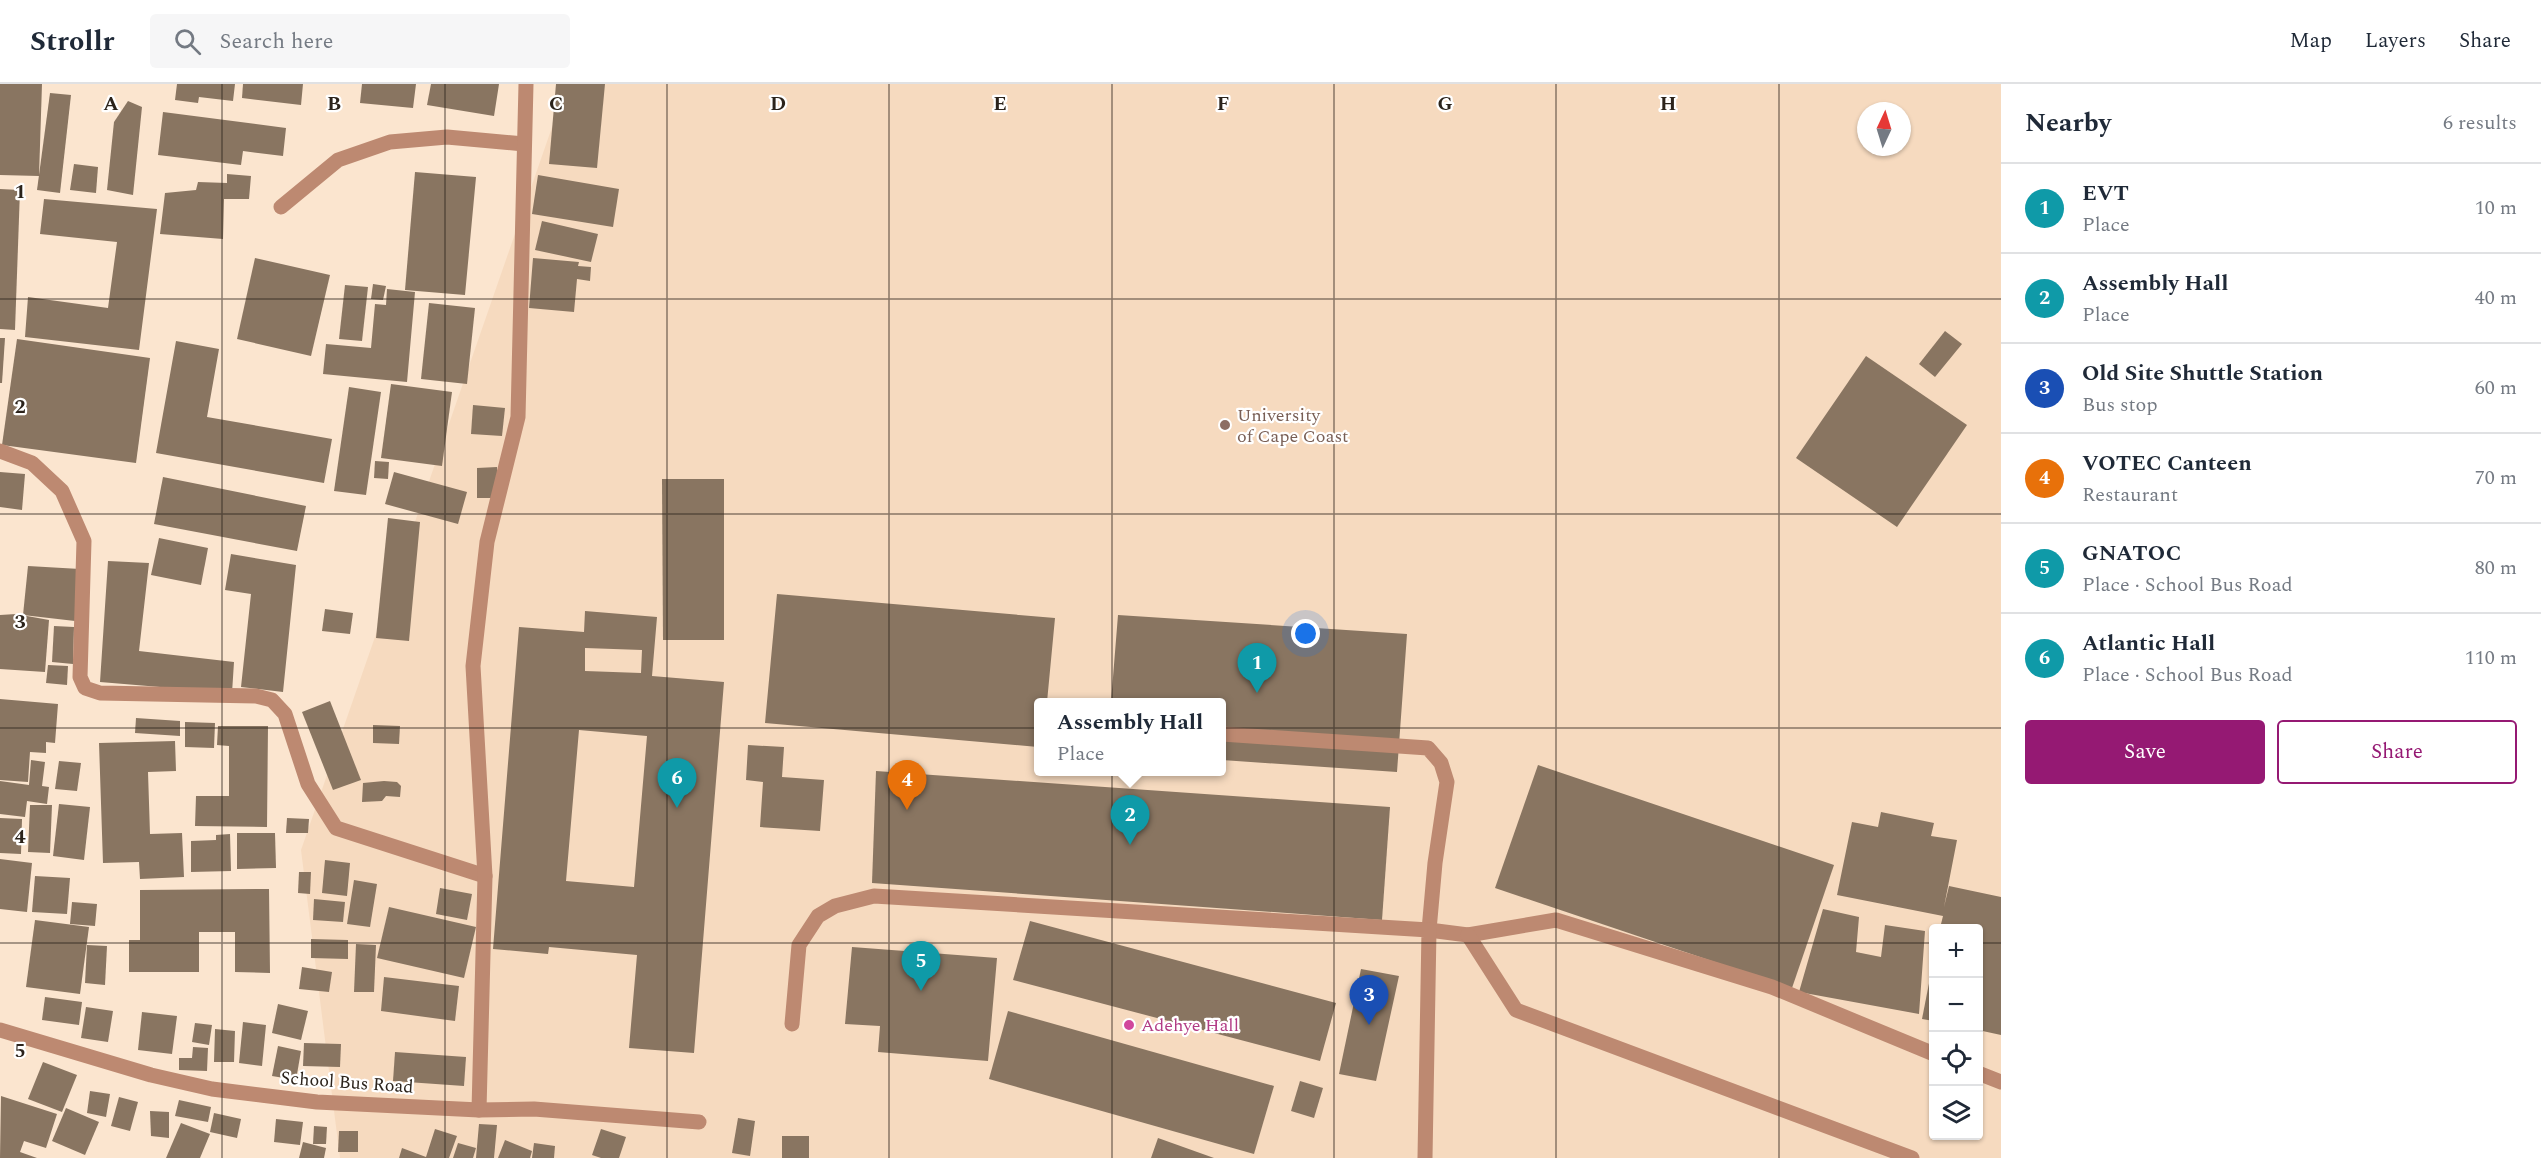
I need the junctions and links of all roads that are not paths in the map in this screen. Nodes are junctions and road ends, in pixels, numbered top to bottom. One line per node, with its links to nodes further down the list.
1 (526, 84): 2 (street)
2 (524, 144): 3 (street); 6 (street)
3 (281, 207)
4 (0, 451): 6 (street)
5 (1226, 734): 7 (street)
6 (485, 876): 14 (street)
7 (1429, 930): 8 (street); 9 (street); 16 (street)
8 (1468, 935): 11 (street); 17 (street)
9 (792, 1024)
10 (0, 1030): 14 (street, School Bus Road)
11 (1929, 1052)
12 (1983, 1075): 13 (street)
13 (2001, 1082)
14 (479, 1110): 15 (street, School Bus Road)
15 (699, 1122)
16 (1425, 1158)
17 (1912, 1158)

